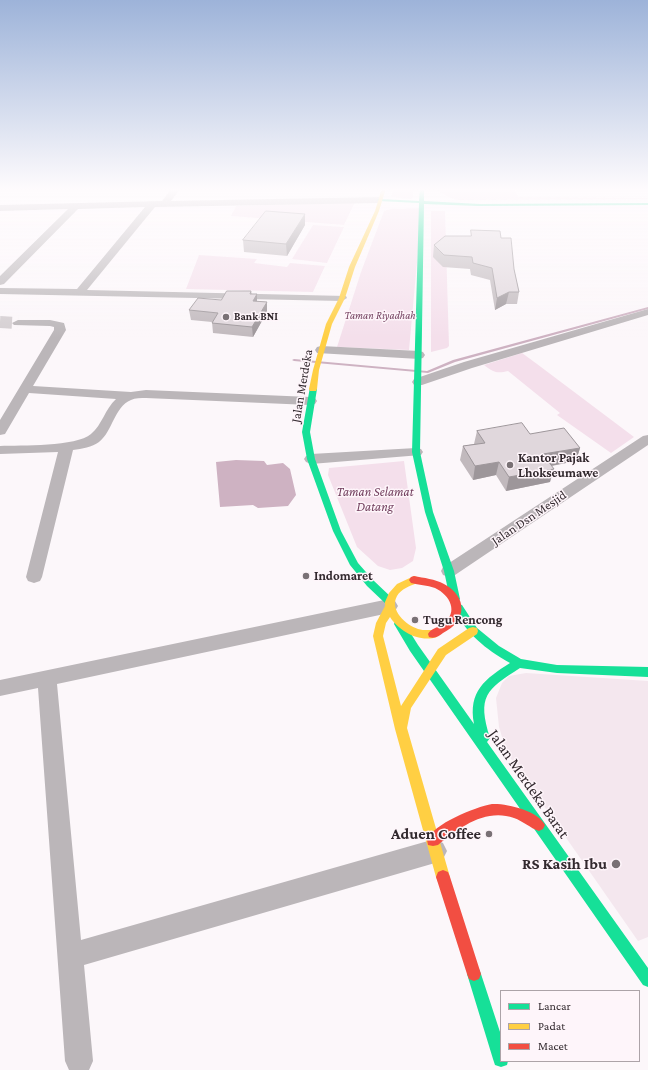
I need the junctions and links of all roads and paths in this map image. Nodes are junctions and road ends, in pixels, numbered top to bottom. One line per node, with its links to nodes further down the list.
1 (44, 238): 5 (street)
2 (124, 238): 7 (street)
3 (364, 238): 8 (main road, Jalan Merdeka)
4 (421, 238): 12 (main road)
5 (0, 282)
6 (0, 291): 7 (street)
7 (80, 292): 8 (street)
8 (342, 298): 11 (main road, Jalan Merdeka)
9 (646, 315): 13 (street)
10 (18, 323): 14 (street)
11 (320, 352): 12 (street); 16 (main road, Jalan Merdeka)
12 (419, 357): 13 (main road)
13 (418, 381): 21 (main road)
14 (25, 389): 15 (street); 17 (street)
15 (132, 396): 16 (street); 19 (street)
16 (310, 401): 22 (main road, Jalan Merdeka)
17 (0, 431)
18 (648, 439): 23 (street, Jalan Dsn Mesjid)
19 (67, 446): 20 (street); 24 (street)
20 (0, 450)
21 (416, 452): 22 (street); 23 (main road)
22 (311, 459): 26 (main road, Jalan Merdeka)
23 (449, 571): 25 (main road)
24 (34, 577)
25 (456, 603): 26 (main road); 27 (main road); 28 (main road)
26 (389, 605): 27 (main road); 32 (street); 34 (main road)
27 (399, 624): 30 (main road, Jalan Merdeka Barat)
28 (473, 631): 29 (main road); 30 (main road)
29 (519, 663): 31 (main road); 35 (main road)
30 (430, 670): 34 (main road); 35 (main road, Jalan Merdeka Barat)
31 (648, 672)
32 (48, 678): 33 (street); 38 (street)
33 (0, 688)
34 (401, 729): 37 (main road)
35 (493, 759): 36 (main road, Jalan Merdeka Barat)
36 (540, 825): 37 (main road); 39 (main road, Jalan Merdeka Barat)
37 (434, 846): 38 (street); 40 (main road)
38 (70, 956): 41 (street)
39 (648, 980)
40 (500, 1057)
41 (78, 1061)

